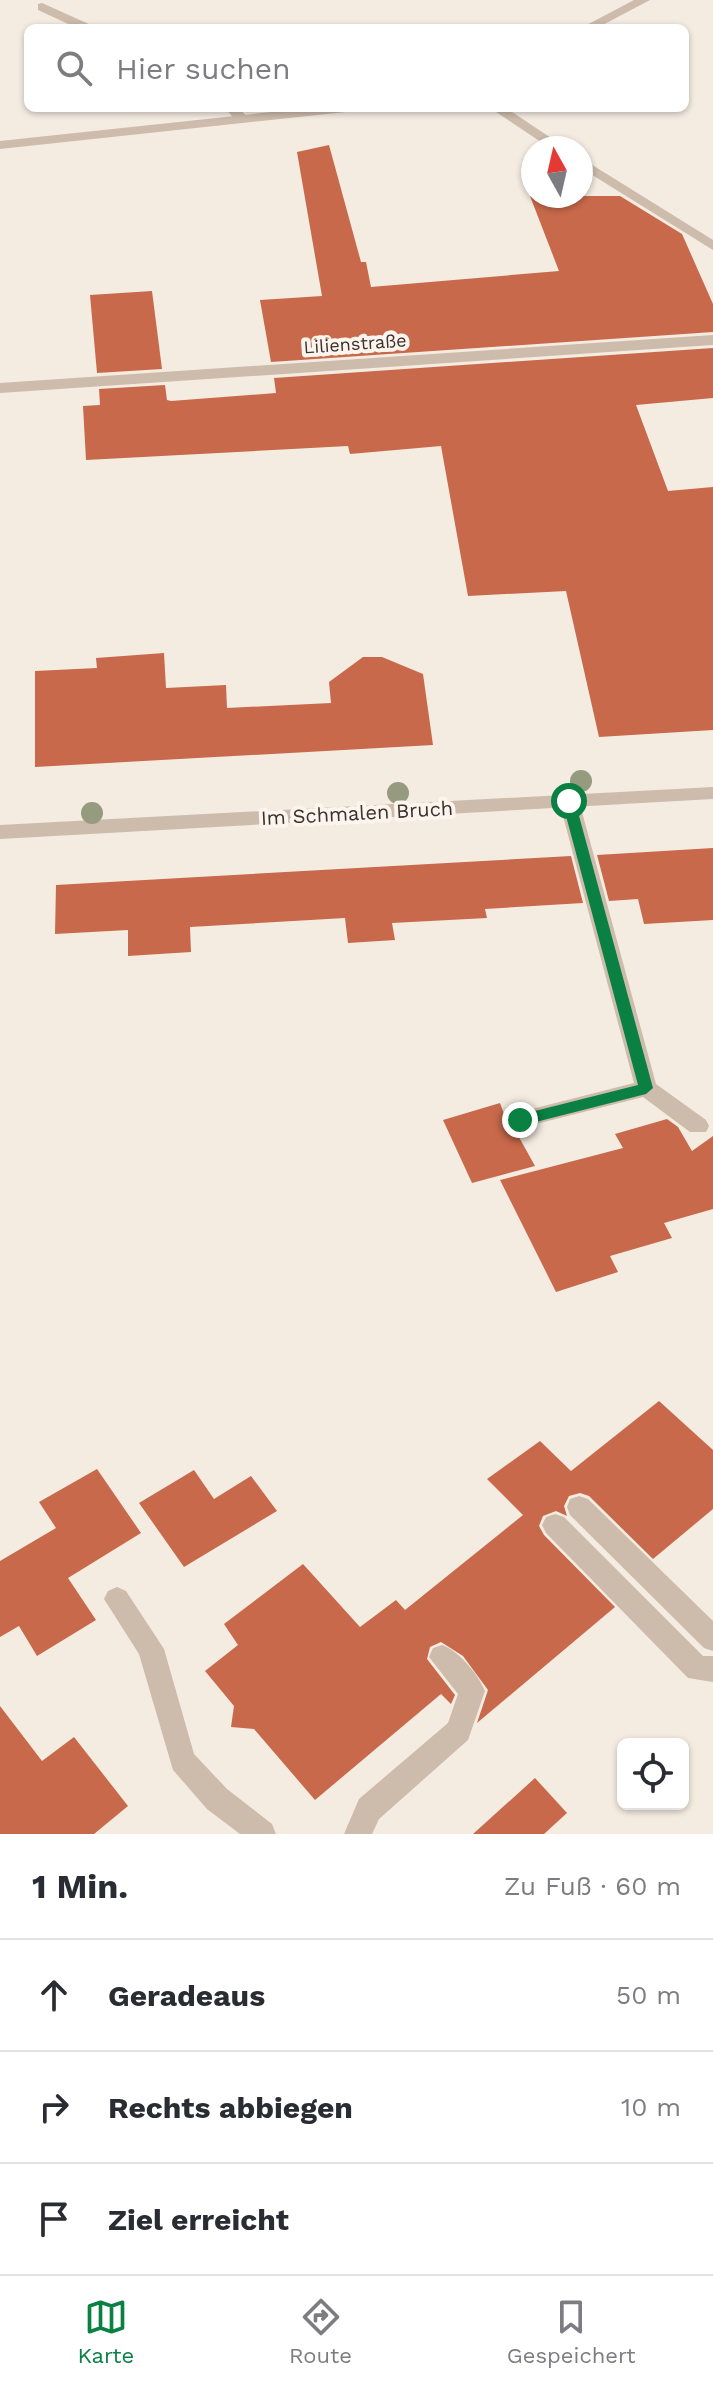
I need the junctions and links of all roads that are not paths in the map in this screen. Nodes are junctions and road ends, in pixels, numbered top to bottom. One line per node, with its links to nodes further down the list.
1 (644, 0): 4 (street)
2 (42, 7): 3 (street)
3 (78, 24)
4 (595, 24)
5 (236, 112): 8 (street)
6 (308, 112): 8 (street)
7 (503, 112): 9 (street)
8 (242, 119): 10 (street)
9 (540, 136)
10 (0, 145)
11 (593, 170): 12 (street)
12 (713, 246)
13 (713, 340): 14 (street, Lilienstraße)
14 (0, 388)
15 (713, 793): 16 (street, Im Schmalen Bruch)
16 (569, 801): 17 (street, Im Schmalen Bruch); 18 (street)
17 (0, 832)
18 (646, 1088): 19 (street); 20 (street)
19 (520, 1120)
20 (698, 1126)
21 (579, 1507): 24 (street)
22 (555, 1525): 26 (street)
23 (117, 1599): 27 (street)
24 (713, 1639)
25 (442, 1657): 28 (street)
26 (713, 1669)
27 (262, 1834)
28 (358, 1834)

